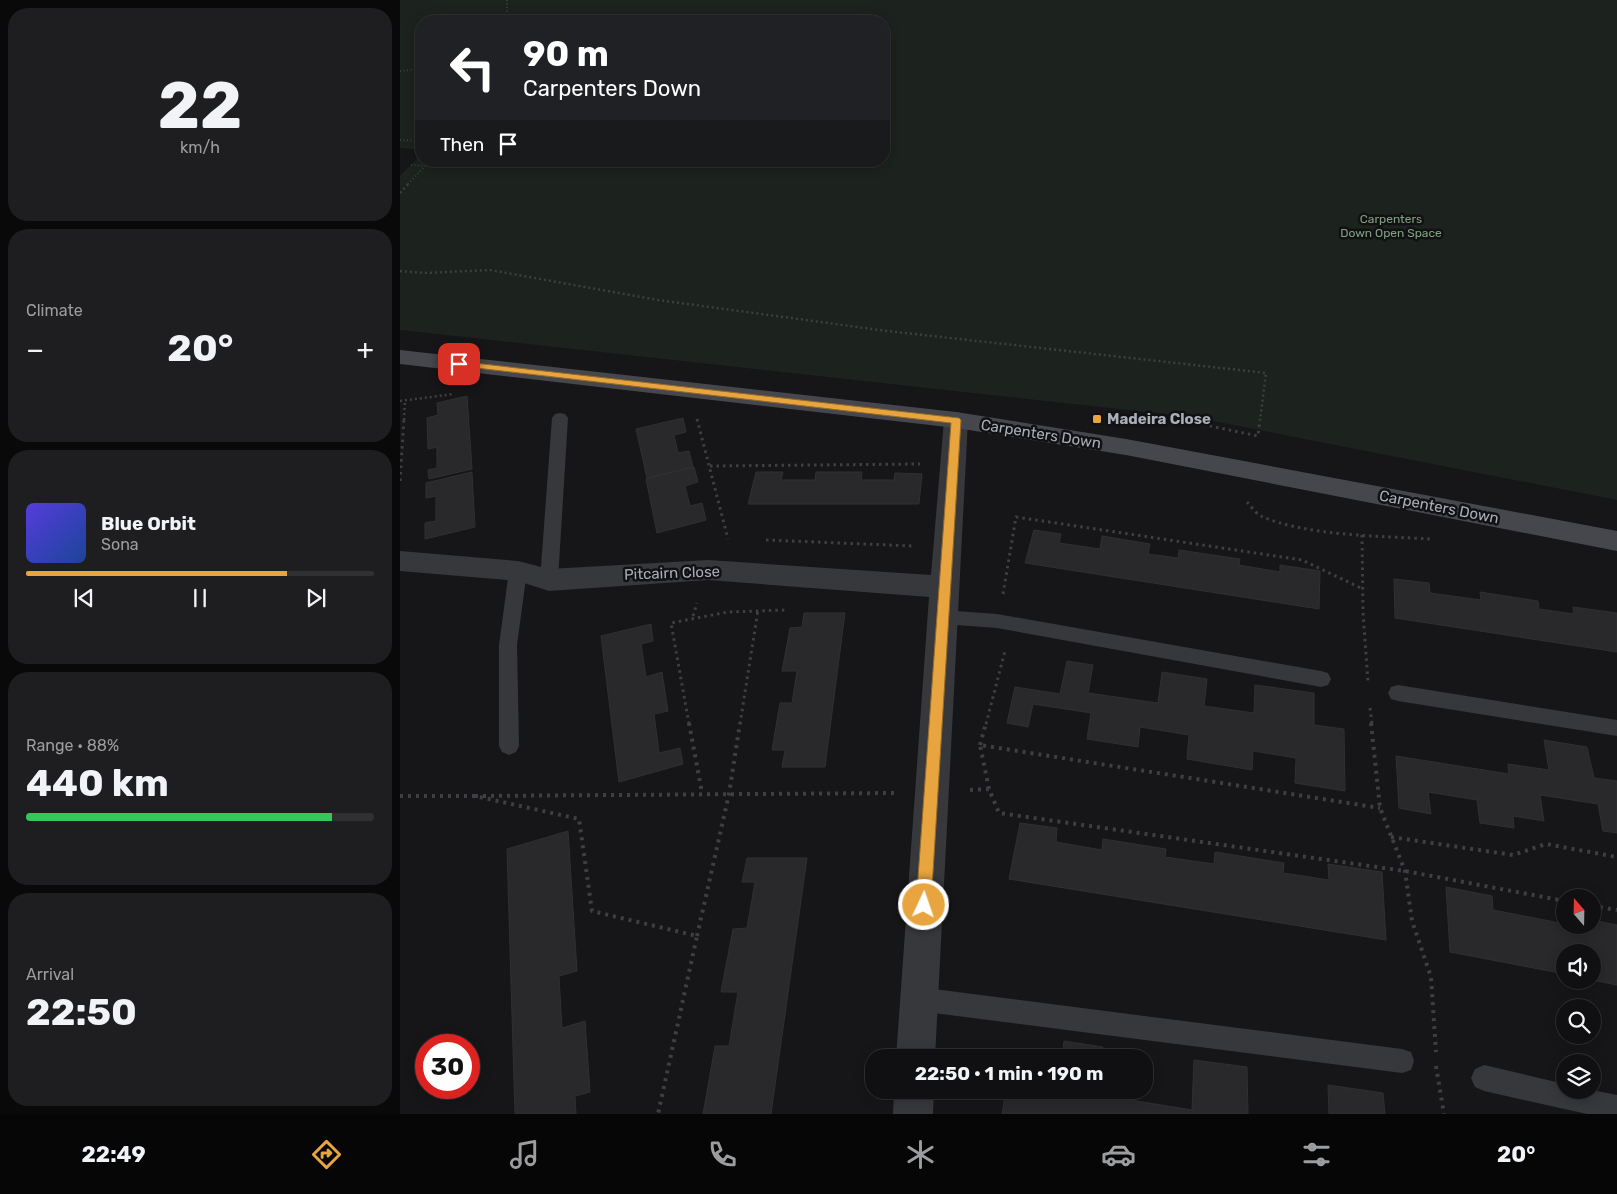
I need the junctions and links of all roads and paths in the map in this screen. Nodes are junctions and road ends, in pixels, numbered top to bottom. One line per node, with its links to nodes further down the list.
1 (507, 0): 2 (path)
2 (507, 15)
3 (415, 70): 4 (path)
4 (400, 71)
5 (400, 140): 6 (path)
6 (415, 141)
7 (411, 166): 8 (path)
8 (415, 166)
9 (424, 167): 10 (path)
10 (400, 193)
11 (400, 271): 17 (path)
12 (400, 357): 16 (street, Carpenters Down)
13 (405, 400): 20 (path)
14 (696, 414): 19 (path)
15 (560, 418): 30 (lane)
16 (956, 420): 26 (street, Carpenters Down); 31 (street)
17 (1196, 423)
18 (924, 464): 19 (path)
19 (710, 466): 23 (path)
20 (400, 481)
21 (1244, 499): 22 (path)
22 (1362, 535): 24 (path); 32 (path)
23 (728, 538)
24 (1431, 539)
25 (757, 540): 27 (path)
26 (1617, 541)
27 (921, 547)
28 (400, 562): 29 (street, Pitcairn Close)
29 (518, 571): 30 (street, Pitcairn Close); 43 (lane)
30 (549, 580): 31 (street, Pitcairn Close)
31 (944, 587): 35 (street)
32 (1363, 589): 36 (path); 38 (path)
33 (758, 610): 34 (path); 46 (path); 47 (path)
34 (796, 610)
35 (942, 618): 36 (lane); 45 (street)
36 (996, 621): 37 (lane); 42 (path)
37 (1321, 679)
38 (1368, 688)
39 (1398, 693): 41 (lane)
40 (1369, 698): 50 (path)
41 (1617, 728)
42 (980, 745): 44 (path); 50 (path)
43 (509, 746)
44 (989, 789): 45 (path); 53 (path)
45 (931, 792): 47 (path); 58 (street)
46 (702, 793): 47 (path); 49 (path)
47 (728, 794): 57 (path)
48 (400, 796): 49 (path)
49 (475, 796): 57 (path)
50 (1380, 808): 51 (path)
51 (1390, 836): 52 (path); 53 (path)
52 (1617, 856)
53 (1405, 871): 54 (path); 66 (path)
54 (1556, 899)
55 (1601, 907): 56 (path)
56 (1617, 910)
57 (697, 936): 64 (path)
58 (918, 999): 59 (street); 60 (lane)
59 (915, 1049)
60 (1402, 1061)
61 (1484, 1078): 63 (lane)
62 (914, 1099): 65 (street)
63 (1617, 1108)
64 (658, 1114)
65 (913, 1114)
66 (1444, 1114)

